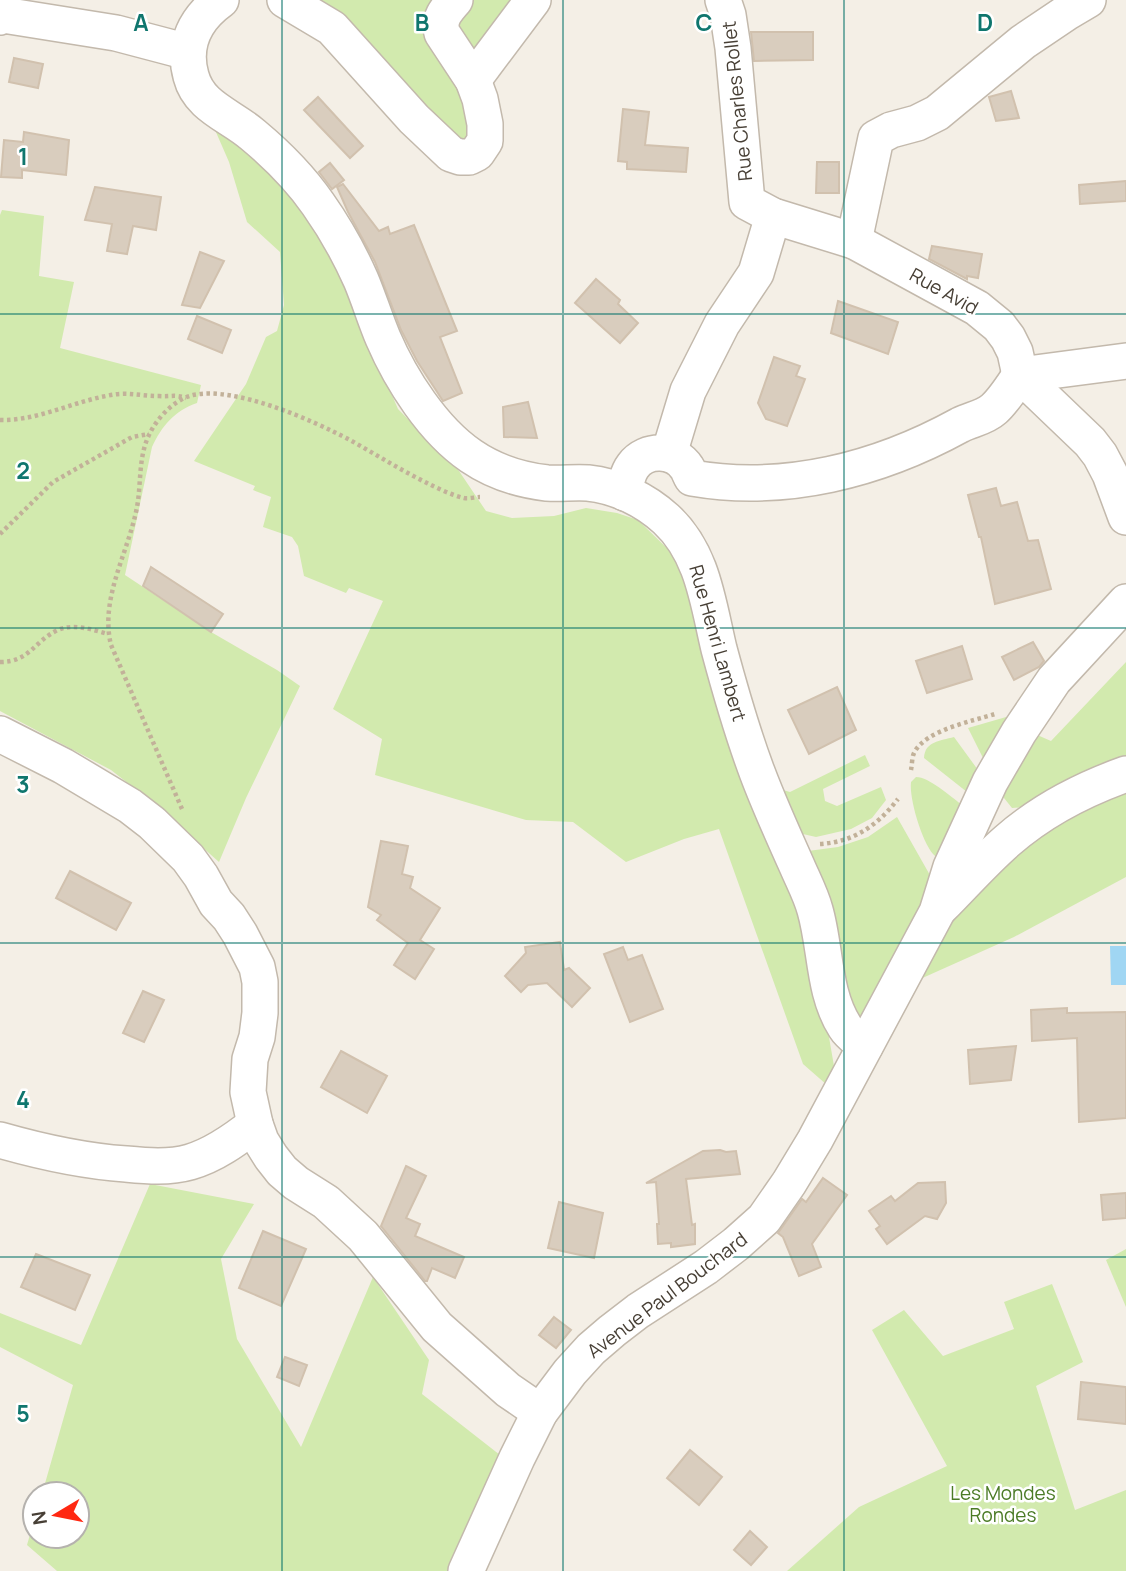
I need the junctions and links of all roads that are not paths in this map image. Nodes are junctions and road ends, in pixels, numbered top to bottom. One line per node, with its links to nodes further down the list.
1 (221, 0): 8 (street)
2 (285, 0): 9 (street)
3 (455, 0): 9 (street)
4 (533, 0): 9 (street)
5 (723, 0): 10 (street, Rue Charles Rollet)
6 (1088, 0): 11 (street)
7 (0, 17): 8 (street)
8 (188, 51): 15 (street, Rue Henri Lambert)
9 (472, 80)
10 (760, 209): 11 (street, Rue Avid); 14 (street)
11 (854, 241): 13 (street, Rue Avid)
12 (1126, 360): 13 (street)
13 (1020, 375): 14 (street); 16 (street, Rue Avid)
14 (680, 466): 15 (street); 17 (street)
15 (625, 493): 17 (street, Rue Henri Lambert)
16 (1126, 517)
17 (665, 519): 24 (street, Rue Henri Lambert)
18 (1126, 601): 21 (street)
19 (0, 734): 25 (street)
20 (1126, 774): 22 (street)
21 (990, 782): 22 (street); 23 (street)
22 (1031, 824): 23 (street)
23 (937, 912): 24 (street, Avenue Paul Bouchard)
24 (865, 1046): 27 (street, Avenue Paul Bouchard)
25 (254, 1124): 26 (street); 27 (street)
26 (0, 1140)
27 (540, 1412): 28 (street, Avenue Paul Bouchard)
28 (466, 1571)

